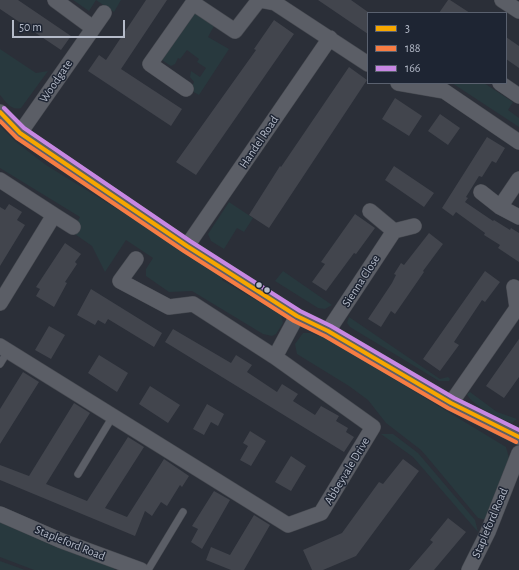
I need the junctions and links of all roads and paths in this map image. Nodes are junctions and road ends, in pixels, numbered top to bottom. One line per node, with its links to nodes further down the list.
1 (55, 0): 5 (street)
2 (502, 0): 3 (street)
3 (519, 11)
4 (104, 13): 5 (street, Woodgate)
5 (93, 28): 14 (street, Woodgate)
6 (330, 38): 7 (street); 11 (street); 26 (street, Handel Road)
7 (367, 63)
8 (410, 84): 10 (street)
9 (501, 84): 12 (street)
10 (446, 87): 15 (street)
11 (186, 89)
12 (519, 96)
13 (0, 112): 14 (street)
14 (20, 134): 26 (street)
15 (519, 142)
16 (519, 179): 19 (street)
17 (0, 180): 21 (street)
18 (481, 192): 19 (street)
19 (500, 207): 22 (street)
20 (370, 211): 25 (street)
21 (54, 215): 24 (street); 29 (street)
22 (519, 217)
23 (414, 226): 25 (street)
24 (73, 227)
25 (394, 230): 32 (street, Sienna Close)
26 (187, 246): 31 (street)
27 (136, 259): 34 (street, Abbeyvale Drive)
28 (514, 287): 30 (street)
29 (0, 303)
30 (518, 309): 36 (street)
31 (297, 316): 32 (street); 34 (street)
32 (328, 331): 36 (street)
33 (4, 348): 35 (lane, Abbeyvale Drive); 37 (street, Abbeyvale Drive)
34 (275, 357): 37 (street, Abbeyvale Drive)
35 (0, 364)
36 (450, 403): 38 (street)
37 (113, 416): 40 (lane)
38 (519, 438)
39 (519, 452): 45 (street, Stapleford Road)
40 (78, 474)
41 (183, 512): 44 (lane)
42 (0, 514): 43 (street, Stapleford Road)
43 (141, 570)
44 (148, 570)
45 (469, 570)

